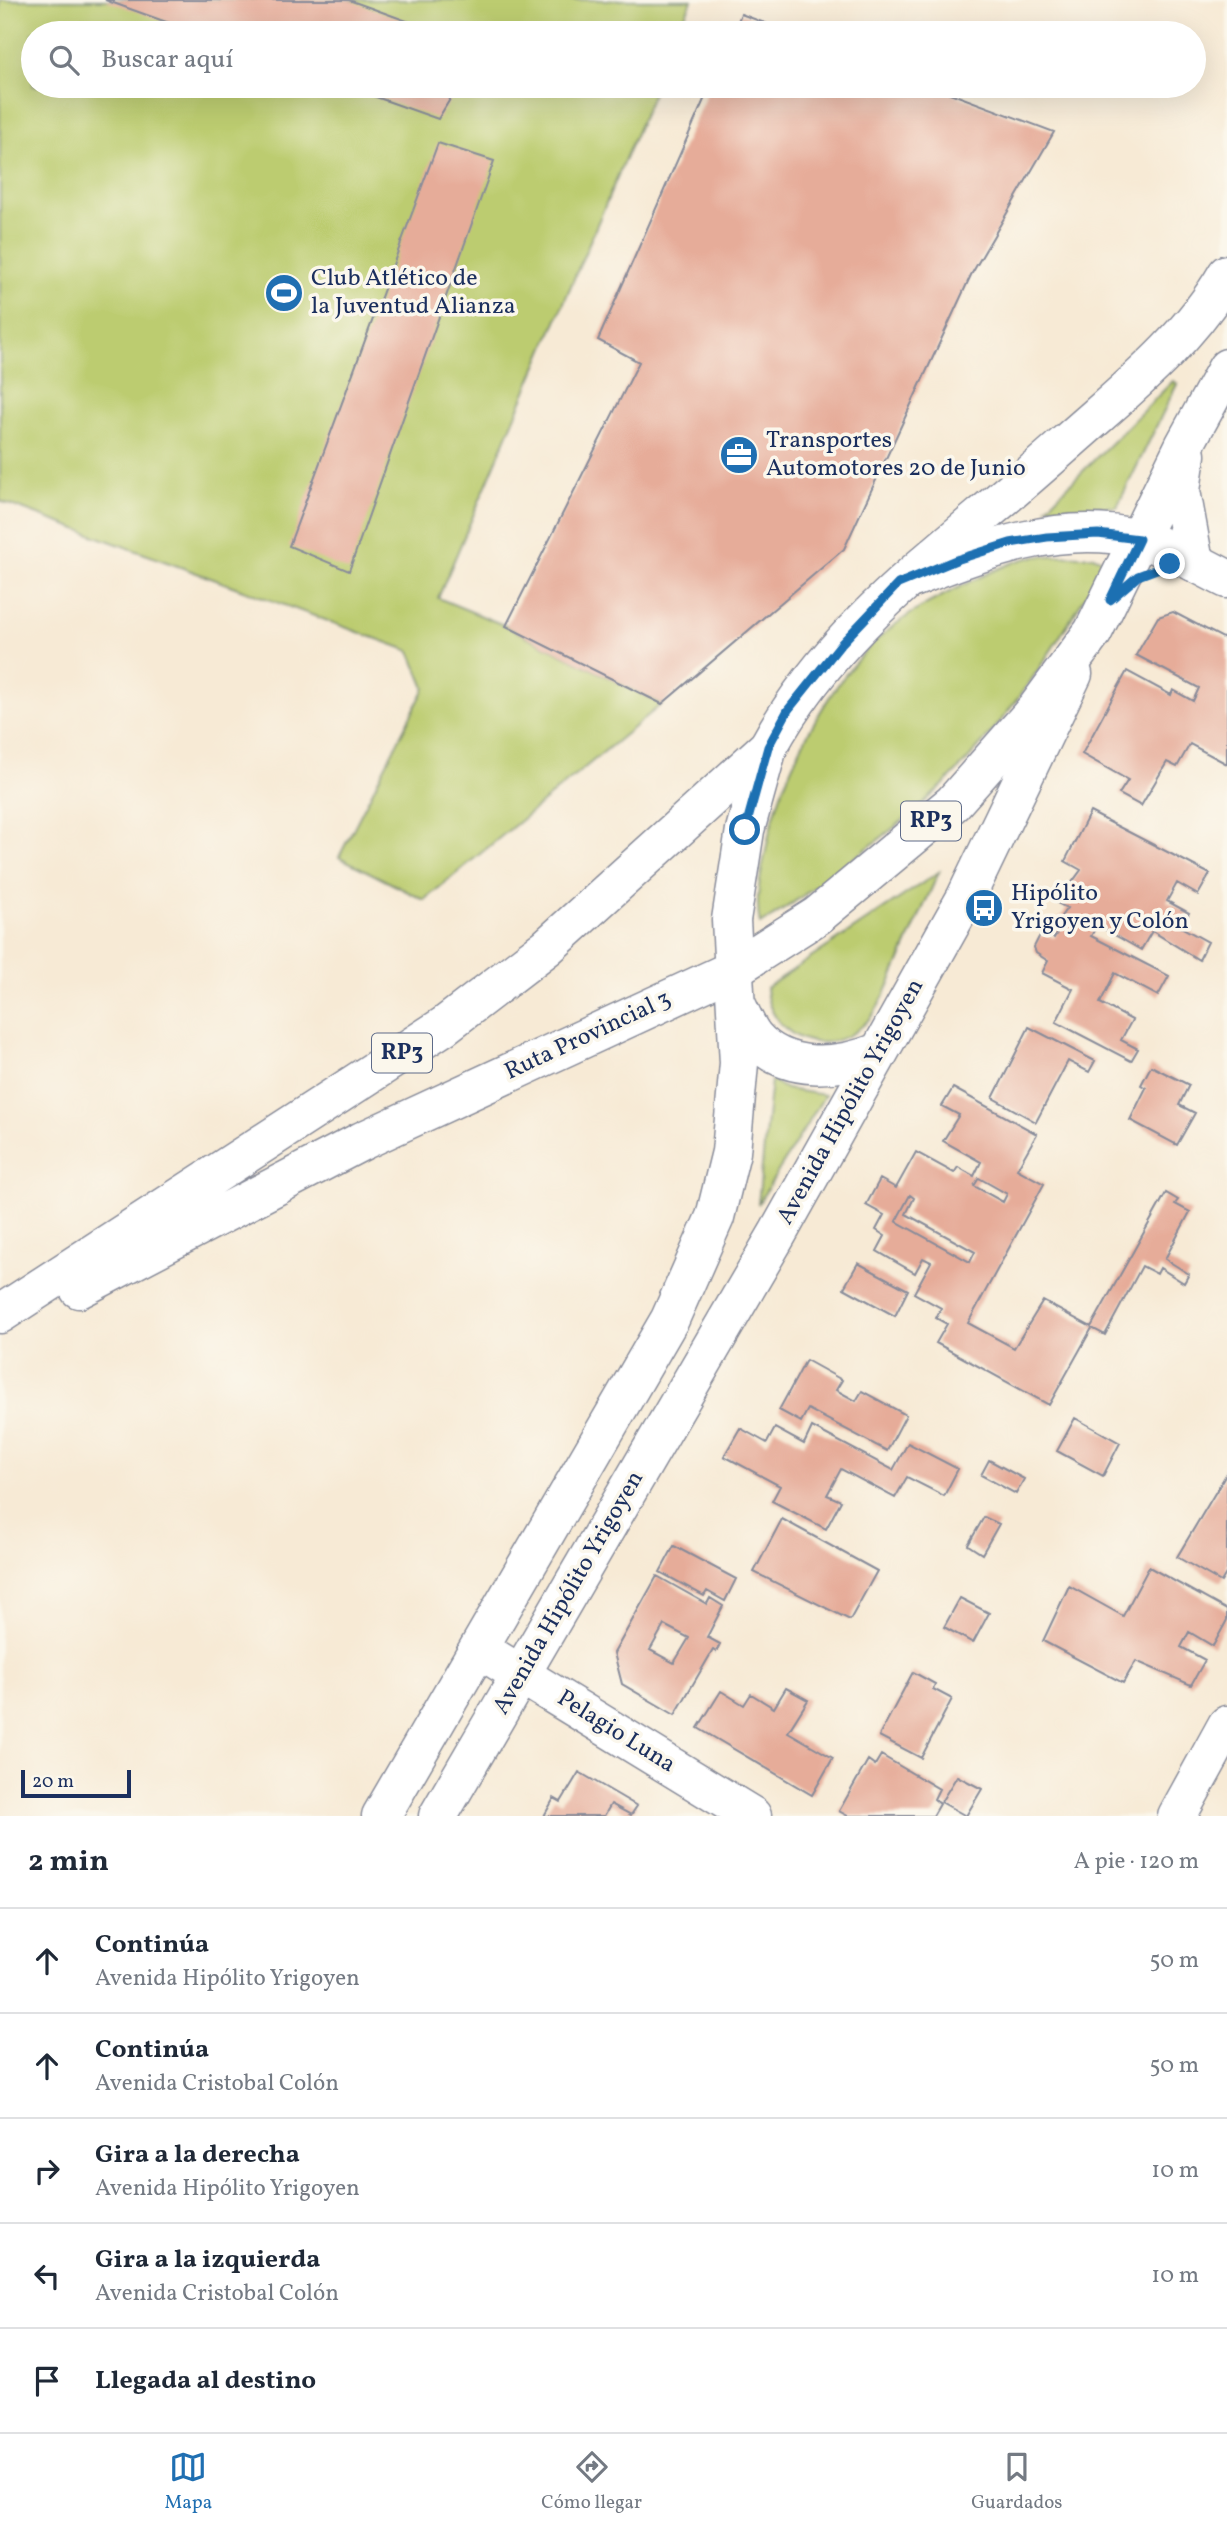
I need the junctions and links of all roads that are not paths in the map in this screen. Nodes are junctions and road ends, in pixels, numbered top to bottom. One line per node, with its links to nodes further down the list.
1 (1227, 274): 6 (main road, Avenida Hipólito Yrigoyen / RP3)
2 (1227, 368): 3 (main road, Avenida Hipólito Yrigoyen)
3 (1188, 439): 4 (main road, Avenida Hipólito Yrigoyen); 5 (main road)
4 (1139, 539): 5 (main road); 6 (main road); 7 (main road, Avenida Hipólito Yrigoyen)
5 (1211, 571): 7 (main road)
6 (898, 584): 8 (main road, Avenida Hipólito Yrigoyen / RP3)
7 (1101, 616): 9 (main road, Ruta Provincial 3 / RP3); 10 (main road, Avenida Hipólito Yrigoyen)
8 (768, 747): 9 (main road, Avenida Hipólito Yrigoyen); 11 (main road, RP3)
9 (734, 986): 10 (main road); 12 (main road, Ruta Provincial 3 / RP3); 13 (main road, Avenida Hipólito Yrigoyen)
10 (878, 1052): 14 (main road, Avenida Hipólito Yrigoyen)
11 (0, 1314)
12 (0, 1330)
13 (479, 1649): 14 (main road, Pelagio Luna); 16 (main road, Avenida Hipólito Yrigoyen)
14 (522, 1674): 17 (main road, Avenida Hipólito Yrigoyen); 18 (main road, Pelagio Luna)
15 (1227, 1725): 19 (main road)
16 (380, 1816)
17 (438, 1816)
18 (752, 1816)
19 (1177, 1816)

